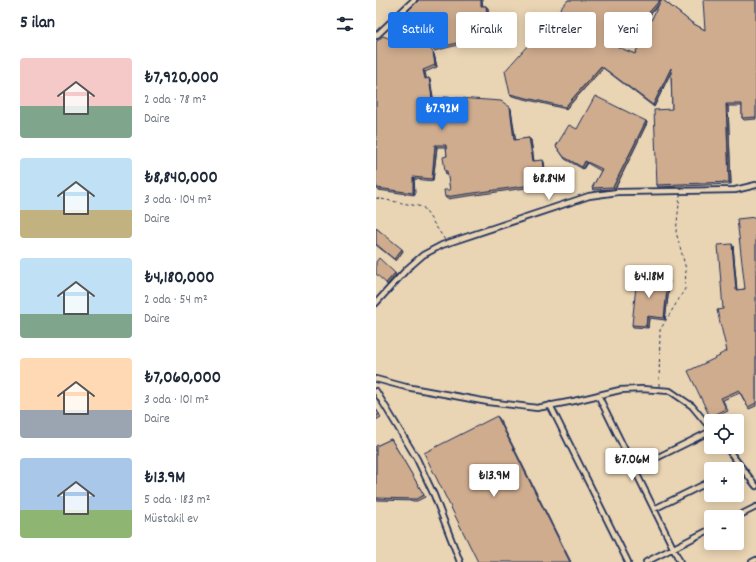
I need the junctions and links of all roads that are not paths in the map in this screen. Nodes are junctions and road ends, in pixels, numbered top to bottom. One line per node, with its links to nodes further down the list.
1 (414, 0): 2 (street)
2 (376, 36)
3 (756, 185): 4 (street)
4 (376, 303)
5 (376, 379): 8 (street)
6 (376, 391): 23 (street)
7 (598, 395): 8 (street); 9 (street); 13 (street)
8 (550, 405): 24 (street)
9 (704, 421)
10 (704, 434): 13 (street)
11 (732, 454): 12 (street)
12 (738, 462)
13 (634, 469): 18 (street)
14 (744, 470): 16 (street)
15 (704, 484): 18 (street)
16 (756, 486)
17 (756, 507): 19 (street)
18 (654, 509): 21 (street)
19 (744, 513)
20 (704, 532): 21 (street)
21 (673, 548): 25 (street); 26 (street)
22 (756, 560): 27 (street)
23 (460, 562)
24 (628, 562)
25 (646, 562)
26 (680, 562)
27 (752, 562)

